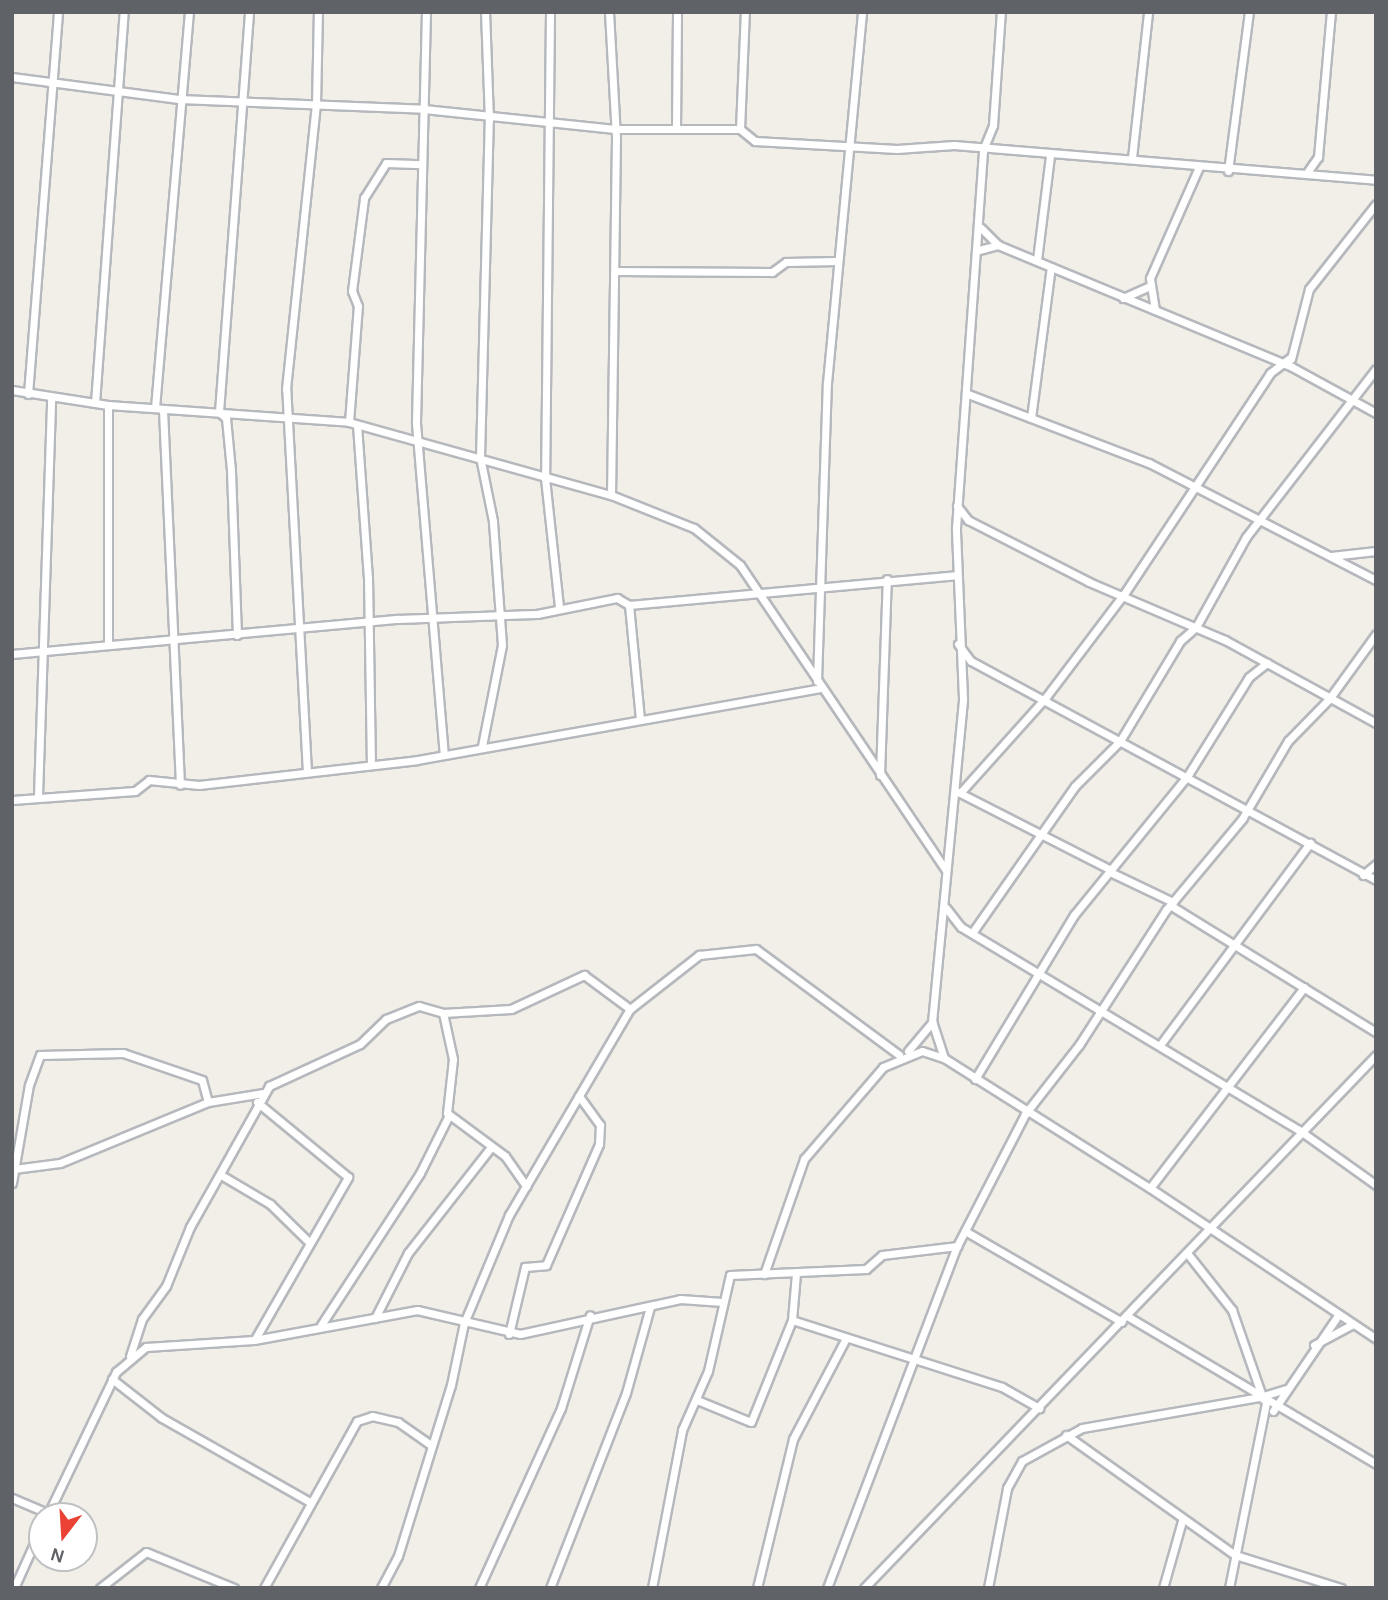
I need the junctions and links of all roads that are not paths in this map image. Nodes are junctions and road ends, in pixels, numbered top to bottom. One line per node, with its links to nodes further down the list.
1 (58, 12): 18 (street)
2 (124, 12): 19 (street)
3 (189, 12): 20 (street)
4 (249, 12): 21 (street)
5 (318, 12): 22 (street)
6 (426, 12): 23 (street)
7 (485, 12): 24 (street)
8 (550, 12): 25 (street)
9 (609, 12): 26 (street)
10 (677, 12): 27 (street)
11 (745, 12): 28 (street)
12 (862, 12): 29 (street)
13 (1001, 12): 30 (street)
14 (1148, 12): 33 (street)
15 (1249, 12): 36 (street)
16 (1331, 12): 32 (street)
17 (12, 77): 18 (street)
18 (50, 83): 19 (street); 59 (street)
19 (117, 92): 20 (street); 63 (street)
20 (179, 99): 21 (street); 66 (street)
21 (243, 102): 22 (street); 67 (street)
22 (316, 105): 23 (street); 69 (street)
23 (424, 109): 24 (street); 34 (street)
24 (489, 120): 25 (street); 73 (street)
25 (549, 126): 26 (street); 74 (street)
26 (615, 129): 27 (street); 47 (street)
27 (676, 129): 28 (street)
28 (740, 129): 29 (street)
29 (848, 143): 30 (street); 45 (street)
30 (983, 150): 31 (street); 41 (street)
31 (1050, 156): 33 (street); 44 (street)
32 (1318, 157): 37 (street); 38 (street)
33 (1132, 158): 35 (street)
34 (422, 164): 71 (street); 72 (street)
35 (1199, 167): 36 (street); 48 (street)
36 (1228, 171): 37 (street)
37 (1306, 174): 38 (street)
38 (1328, 176): 39 (street)
39 (1376, 180)
40 (1376, 204): 51 (street)
41 (981, 228): 42 (street); 43 (street)
42 (998, 245): 43 (street); 44 (street)
43 (979, 250): 60 (street)
44 (1037, 260): 46 (street)
45 (838, 261): 47 (street); 86 (street)
46 (1051, 267): 49 (street); 70 (street)
47 (615, 271): 76 (street)
48 (1148, 287): 49 (street); 50 (street)
49 (1123, 298): 50 (street)
50 (1156, 310): 52 (street)
51 (1291, 357): 53 (street); 54 (street)
52 (1270, 360): 53 (street); 56 (street)
53 (1283, 364): 54 (street); 56 (street)
54 (1292, 367): 61 (street)
55 (1376, 369): 57 (street)
56 (1270, 373): 75 (street)
57 (1358, 386): 61 (street); 64 (street)
58 (12, 390): 59 (street)
59 (28, 394): 62 (street)
60 (968, 394): 70 (street); 77 (street)
61 (1350, 396): 64 (street); 78 (street)
62 (51, 398): 63 (street); 101 (street)
63 (95, 403): 65 (street)
64 (1361, 403): 68 (street)
65 (108, 405): 66 (street); 100 (street)
66 (159, 409): 67 (street); 99 (street)
67 (219, 412): 69 (street); 97 (street)
68 (1376, 412)
69 (287, 416): 71 (street); 95 (street)
70 (1031, 418): 75 (street)
71 (353, 423): 72 (street); 93 (street)
72 (423, 444): 73 (street); 92 (street)
73 (480, 457): 74 (street); 91 (street)
74 (545, 478): 76 (street); 90 (street)
75 (1196, 489): 78 (street); 88 (street)
76 (611, 495): 87 (street)
77 (957, 506): 79 (street); 80 (street)
78 (1264, 521): 82 (street); 94 (street)
79 (978, 524): 80 (street); 88 (street)
80 (956, 528): 83 (street)
81 (1376, 551): 82 (street)
82 (1330, 556): 85 (street)
83 (956, 575): 84 (street); 98 (street)
84 (887, 579): 86 (street); 114 (street)
85 (1376, 580)
86 (821, 585): 87 (street); 104 (street)
87 (756, 591): 89 (street); 104 (street)
88 (1124, 594): 94 (street); 105 (street)
89 (629, 605): 90 (street); 107 (street)
90 (559, 607): 91 (street)
91 (499, 615): 92 (street); 110 (street)
92 (434, 618): 93 (street); 111 (street)
93 (367, 624): 95 (street); 112 (street)
94 (1196, 627): 103 (street); 109 (street)
95 (303, 630): 97 (street); 113 (street)
96 (1376, 634): 106 (street)
97 (237, 635): 99 (street)
98 (956, 640): 105 (street); 117 (street)
99 (173, 641): 100 (street); 116 (street)
100 (108, 645): 101 (street)
101 (42, 652): 102 (street); 118 (street)
102 (12, 654)
103 (1267, 663): 106 (street); 115 (street)
104 (818, 685): 107 (street); 114 (street)
105 (1046, 697): 109 (street); 117 (street)
106 (1329, 699): 108 (street); 120 (street)
107 (640, 719): 110 (street)
108 (1376, 723)
109 (1120, 741): 115 (street); 121 (street)
110 (482, 746): 111 (street)
111 (444, 755): 112 (street)
112 (371, 763): 113 (street)
113 (307, 772): 116 (street)
114 (880, 775): 125 (street)
115 (1188, 775): 120 (street); 123 (street)
116 (180, 785): 118 (street)
117 (958, 792): 121 (street); 125 (street)
118 (38, 796): 119 (street)
119 (12, 800)
120 (1248, 808): 122 (street); 130 (street)
121 (1038, 834): 126 (street); 132 (street)
122 (1310, 843): 128 (street); 133 (street)
123 (1118, 863): 126 (street); 127 (street)
124 (1376, 864): 128 (street)
125 (946, 870): 131 (street)
126 (1111, 871): 127 (street); 134 (street)
127 (1123, 875): 130 (street)
128 (1363, 875): 129 (street)
129 (1376, 880)
130 (1170, 906): 133 (street); 136 (street)
131 (946, 907): 132 (street); 139 (street)
132 (972, 933): 134 (street)
133 (1231, 947): 135 (street); 141 (street)
134 (1039, 972): 136 (street); 146 (street)
135 (1304, 987): 140 (street); 147 (street)
136 (1100, 1007): 141 (street); 152 (street)
137 (630, 1009): 138 (street); 143 (street); 149 (street)
138 (443, 1013): 148 (street); 153 (street)
139 (932, 1022): 142 (street); 145 (street)
140 (1376, 1032)
141 (1160, 1045): 147 (street)
142 (908, 1051): 143 (street); 145 (street)
143 (899, 1055): 168 (street)
144 (1376, 1055): 154 (street)
145 (944, 1058): 146 (street)
146 (975, 1079): 152 (street)
147 (1224, 1088): 154 (street); 161 (street)
148 (262, 1093): 150 (street); 151 (street)
149 (579, 1096): 160 (street); 179 (street)
150 (208, 1102): 156 (street); 156 (street)
151 (257, 1102): 157 (street); 164 (street)
152 (1025, 1114): 161 (street); 163 (street)
153 (449, 1115): 155 (street); 178 (street)
154 (1298, 1131): 159 (street); 162 (street)
155 (491, 1147): 160 (street); 173 (street)
156 (14, 1169): 158 (street)
157 (221, 1175): 164 (street); 184 (street)
158 (12, 1183)
159 (1376, 1185)
160 (526, 1186): 176 (street)
161 (1153, 1186): 162 (street)
162 (1209, 1229): 166 (street); 171 (street)
163 (965, 1231): 165 (street); 174 (street)
164 (309, 1242): 181 (street)
165 (957, 1246): 167 (street); 185 (street)
166 (1187, 1253): 174 (street); 189 (street)
167 (796, 1273): 168 (street); 175 (street)
168 (764, 1275): 169 (street)
169 (719, 1302): 170 (street); 188 (street)
170 (650, 1307): 172 (street); 209 (street)
171 (1339, 1314): 177 (street); 183 (street)
172 (590, 1315): 179 (street); 208 (street)
173 (374, 1318): 176 (street); 178 (street)
174 (1125, 1319): 189 (street); 190 (street)
175 (792, 1321): 182 (street); 188 (street)
176 (464, 1323): 179 (street); 194 (street)
177 (1353, 1324): 180 (street); 183 (street)
178 (321, 1325): 181 (street)
179 (509, 1334)
180 (1376, 1339)
181 (254, 1340): 184 (street)
182 (845, 1340): 185 (street); 211 (street)
183 (1313, 1345): 187 (street)
184 (130, 1356): 186 (street)
185 (913, 1361): 190 (street); 212 (street)
186 (113, 1379): 197 (street); 198 (street)
187 (1286, 1389): 189 (street); 191 (street)
188 (697, 1400): 210 (street)
189 (1262, 1400): 191 (street); 192 (street); 193 (street)
190 (1039, 1408): 213 (street)
191 (1275, 1408): 192 (street); 195 (street)
192 (1266, 1420): 201 (street)
193 (1066, 1435): 200 (street); 214 (street)
194 (430, 1444): 198 (street); 207 (street)
195 (1376, 1464)
196 (12, 1498): 199 (street)
197 (53, 1502)
198 (310, 1502): 206 (street)
199 (28, 1506)
200 (1182, 1521): 201 (street); 215 (street)
201 (1235, 1555): 216 (street); 217 (street)
202 (28, 1556): 203 (street)
203 (14, 1588)
204 (100, 1588): 205 (street)
205 (233, 1588)
206 (264, 1588)
207 (381, 1588)
208 (478, 1588)
209 (550, 1588)
210 (652, 1588)
211 (757, 1588)
212 (827, 1588)
213 (864, 1588)
214 (988, 1588)
215 (1163, 1588)
216 (1228, 1588)
217 (1341, 1588)

